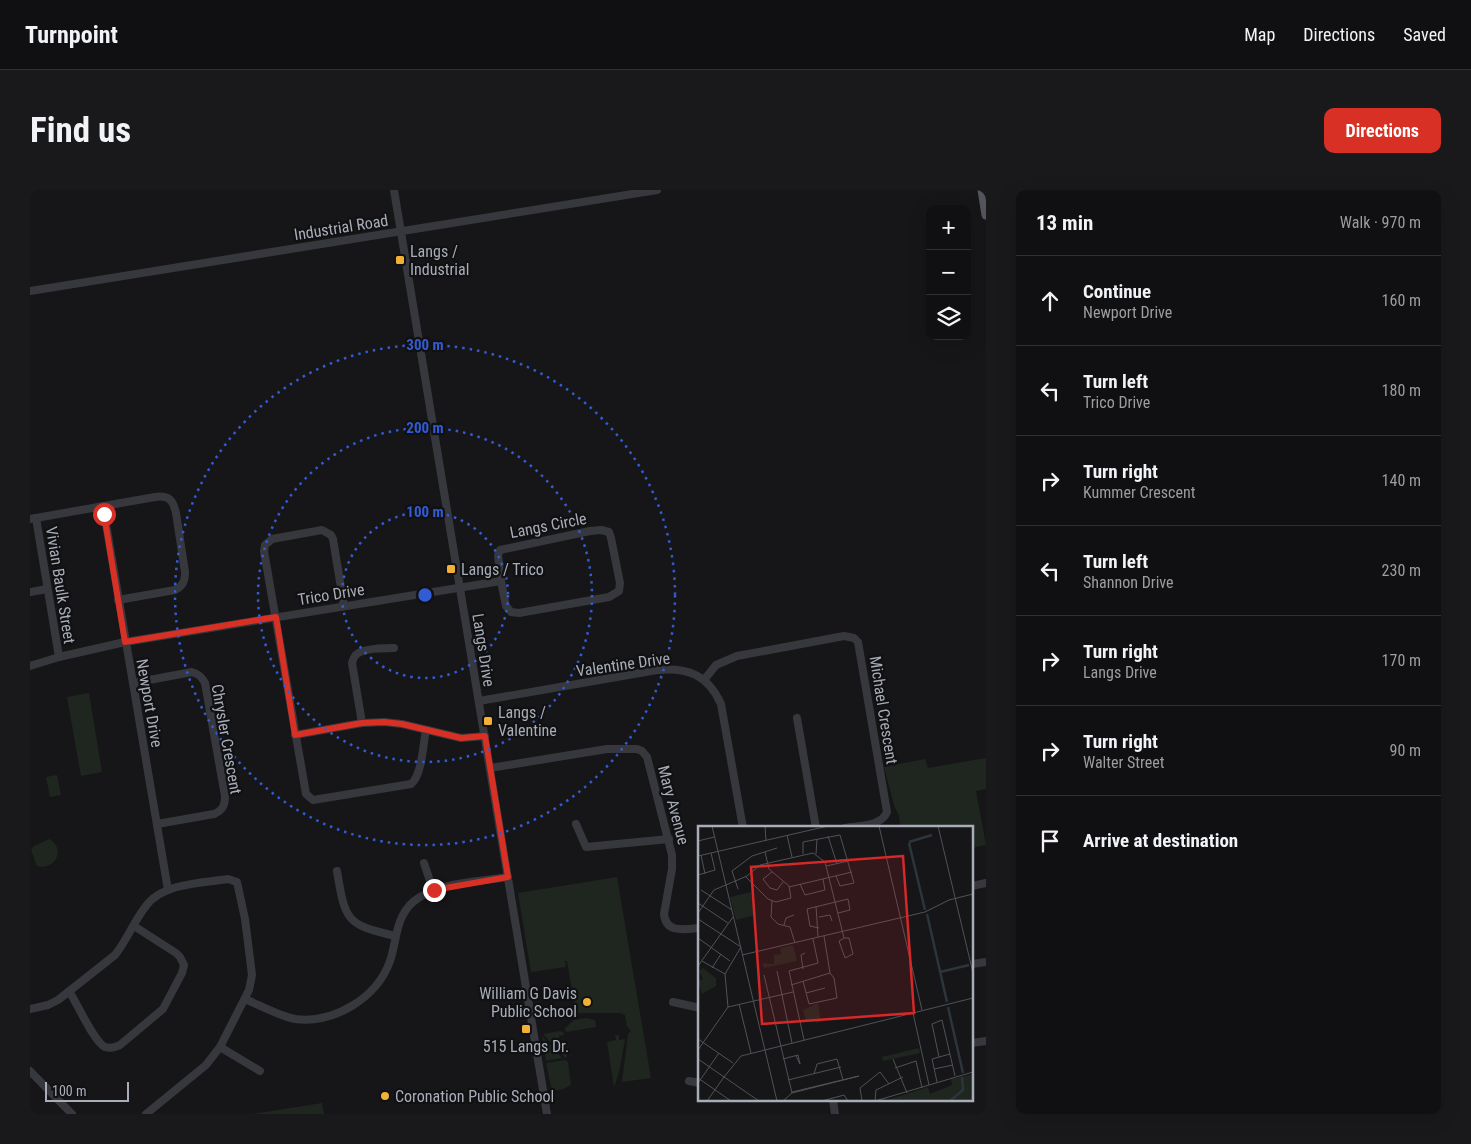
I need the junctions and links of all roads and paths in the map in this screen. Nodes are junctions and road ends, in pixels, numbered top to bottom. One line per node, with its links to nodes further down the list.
1 (394, 190): 5 (street, Langs Drive)
2 (657, 190): 5 (street, Industrial Road)
3 (983, 194): 4 (main road)
4 (986, 215)
5 (401, 231): 6 (street, Industrial Road); 10 (street, Langs Drive)
6 (30, 291)
7 (103, 506): 8 (street); 13 (street, Newport Drive); 13 (street)
8 (33, 518): 11 (street, Vivian Baulk Street)
9 (500, 581): 9 (street, Langs Circle); 10 (street)
10 (460, 587): 14 (street, Trico Drive); 22 (street, Langs Drive)
11 (47, 589): 12 (street); 18 (street, Vivian Baulk Street)
12 (30, 592)
13 (118, 600): 16 (street, Newport Drive)
14 (344, 606): 15 (street, Trico Drive); 15 (street)
15 (276, 617): 16 (street, Trico Drive); 26 (street)
16 (125, 642): 18 (street, Trico Drive); 21 (street, Newport Drive)
17 (394, 648): 24 (street)
18 (59, 657): 19 (street, Trico Drive)
19 (30, 666)
20 (704, 680): 22 (street, Valentine Drive); 31 (street, Valentine Drive); 33 (street, Michael Crescent)
21 (133, 683): 29 (street, Newport Drive); 29 (street, Chrysler Crescent)
22 (479, 701): 27 (street, Langs Drive)
23 (797, 718): 32 (street)
24 (362, 723): 25 (street); 26 (street)
25 (426, 730): 26 (street); 27 (street)
26 (295, 735)
27 (485, 736): 28 (street, Langs Drive)
28 (490, 768): 34 (street, Mary Avenue); 37 (street, Langs Drive)
29 (157, 824): 38 (street, Newport Drive)
30 (576, 824): 34 (street)
31 (743, 826)
32 (816, 826)
33 (856, 826)
34 (669, 839): 41 (street, Mary Avenue)
35 (424, 863): 39 (street)
36 (337, 871): 42 (street)
37 (508, 877): 39 (street); 55 (street, Langs Drive)
38 (168, 890): 40 (street); 44 (street)
39 (434, 890): 42 (street)
40 (134, 926): 43 (street); 43 (street)
41 (698, 928)
42 (395, 936): 44 (street)
43 (69, 991): 47 (street)
44 (245, 1000): 48 (street)
45 (673, 1002): 46 (street)
46 (698, 1008)
47 (30, 1010)
48 (220, 1047): 50 (street); 54 (street)
49 (30, 1071): 53 (street)
50 (260, 1071)
51 (689, 1081): 52 (street)
52 (698, 1083)
53 (72, 1114)
54 (146, 1114)
55 (547, 1114)

